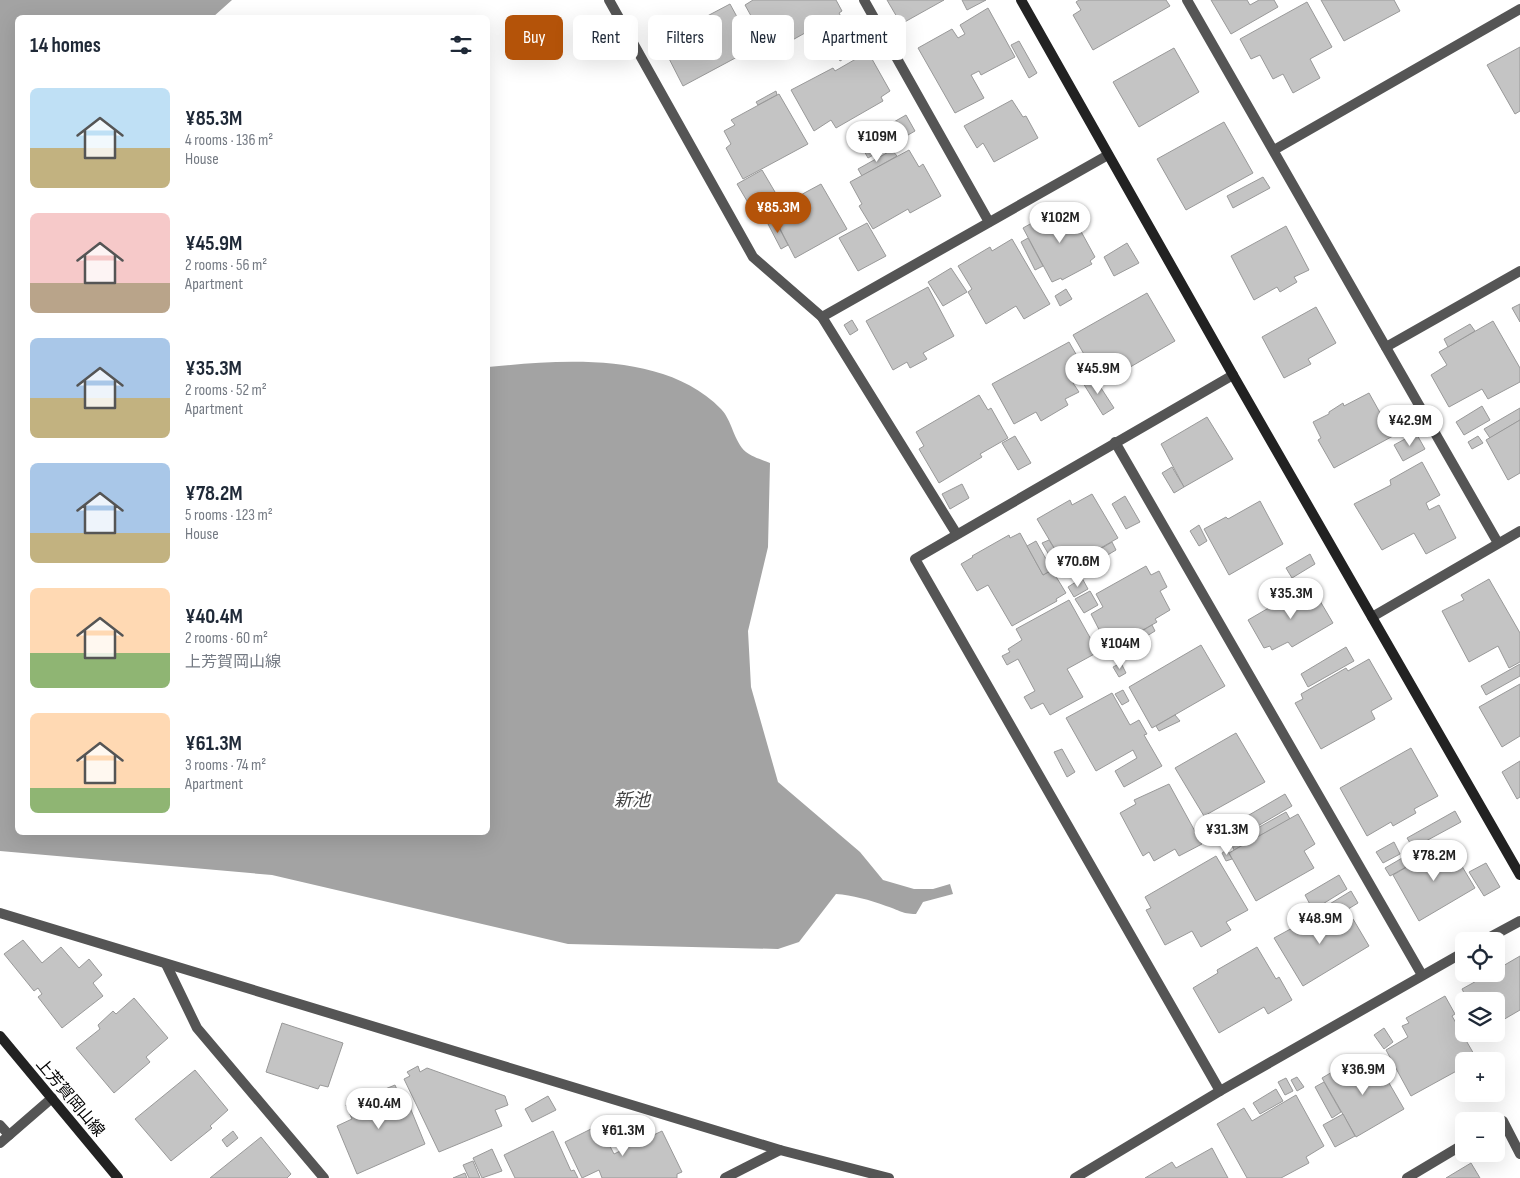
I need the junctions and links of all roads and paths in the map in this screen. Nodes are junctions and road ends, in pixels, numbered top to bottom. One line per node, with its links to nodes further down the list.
1 (609, 0): 10 (street)
2 (864, 0): 8 (street)
3 (1021, 0): 7 (street)
4 (1187, 0): 6 (street)
5 (1520, 9): 6 (street)
6 (1274, 150): 11 (street)
7 (1108, 155): 8 (street); 12 (street)
8 (989, 222): 10 (street)
9 (1520, 271): 11 (street)
10 (822, 317): 15 (street)
11 (1386, 347): 16 (street)
12 (1233, 375): 13 (street); 17 (street)
13 (1115, 442): 15 (street); 24 (street)
14 (1520, 531): 16 (street)
15 (956, 533): 26 (street)
16 (1498, 544): 17 (street)
17 (1372, 617): 18 (street)
18 (1520, 875)
19 (0, 913): 23 (street)
20 (1520, 921): 21 (street)
21 (1500, 932)
22 (1455, 957): 24 (street)
23 (166, 964): 33 (street); 36 (street)
24 (1422, 975): 26 (street)
25 (0, 1036): 27 (street, 上芳賀岡山線)
26 (1220, 1091): 39 (street)
27 (52, 1098): 30 (street); 35 (street, 上芳賀岡山線)
28 (0, 1125): 30 (street)
29 (1505, 1125): 34 (street)
30 (9, 1135): 31 (street)
31 (0, 1143)
32 (1455, 1149): 40 (street)
33 (780, 1150): 37 (street); 38 (street)
34 (1520, 1154)
35 (118, 1178)
36 (324, 1178)
37 (725, 1178)
38 (889, 1178)
39 (1075, 1178)
40 (1407, 1178)

